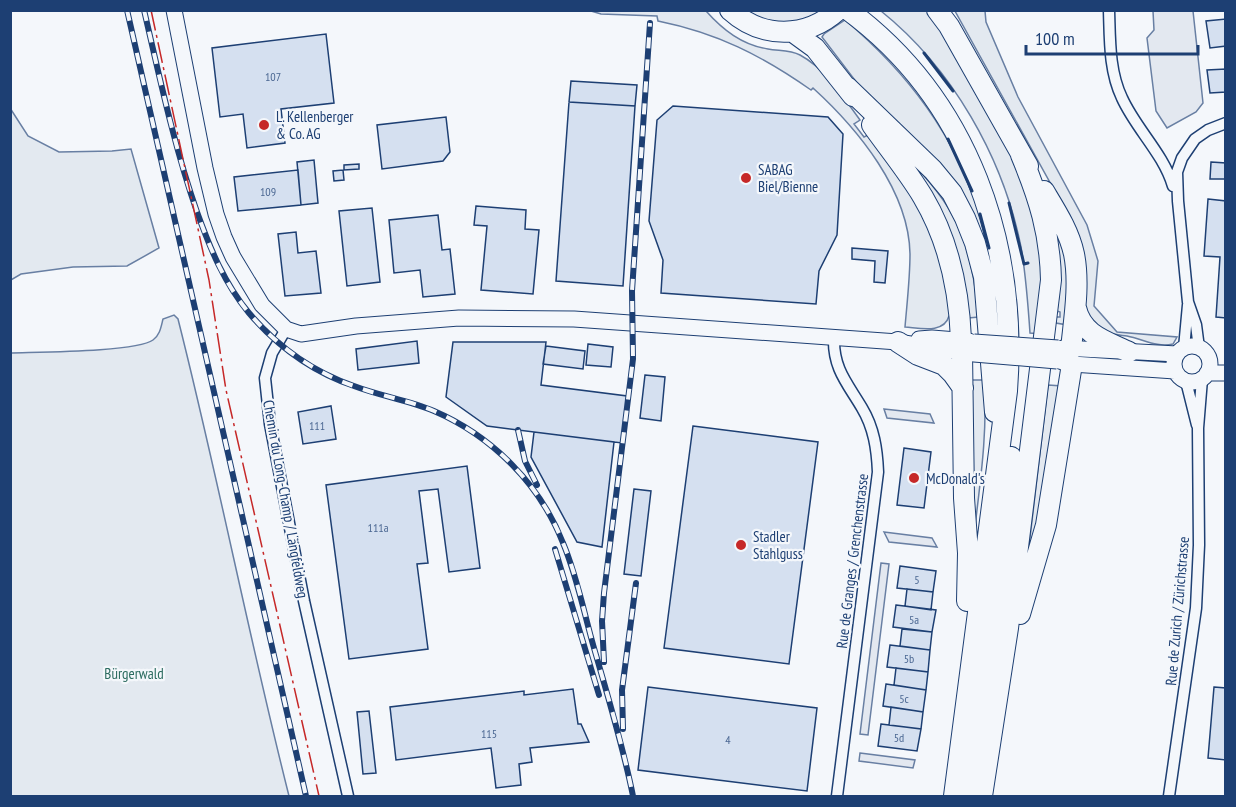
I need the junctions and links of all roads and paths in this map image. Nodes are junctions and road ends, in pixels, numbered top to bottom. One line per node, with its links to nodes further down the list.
1 (174, 10): 14 (main road)
2 (730, 10): 8 (highway)
3 (867, 10): 32 (highway)
4 (937, 10): 7 (highway)
5 (1109, 10): 12 (street)
6 (840, 12): 8 (highway); 27 (highway)
7 (947, 19): 11 (highway)
8 (793, 32): 9 (highway)
9 (847, 87): 17 (highway); 27 (highway)
10 (1226, 123): 12 (street)
11 (1021, 155): 13 (highway); 33 (highway)
12 (1178, 201): 19 (street)
13 (1075, 305): 18 (highway); 20 (highway)
14 (286, 329): 15 (main road); 29 (street, Chemin du Long-Champ / Längfeldweg)
15 (834, 338): 16 (main road); 30 (street, Rue de Granges / Grenchenstrasse)
16 (898, 342): 17 (main road); 25 (highway)
17 (968, 347): 20 (main road, bridge); 25 (highway)
18 (1129, 352): 19 (main road); 20 (main road)
19 (1192, 352): 21 (main road); 23 (main road); 24 (main road)
20 (1065, 356): 23 (main road); 34 (highway)
21 (1226, 360)
22 (1226, 373): 24 (main road)
23 (1181, 376): 24 (main road); 26 (street, Rue de Zurich / Zürichstrasse)
24 (1205, 376): 26 (street, Rue de Zurich / Zürichstrasse)
25 (963, 388): 28 (highway)
26 (1198, 428): 35 (street, Rue de Zurich / Zürichstrasse)
27 (991, 502): 28 (highway)
28 (957, 765): 31 (highway)
29 (348, 796)
30 (837, 796)
31 (954, 796)
32 (968, 796)
33 (982, 796)
34 (988, 796)
35 (1169, 796)

